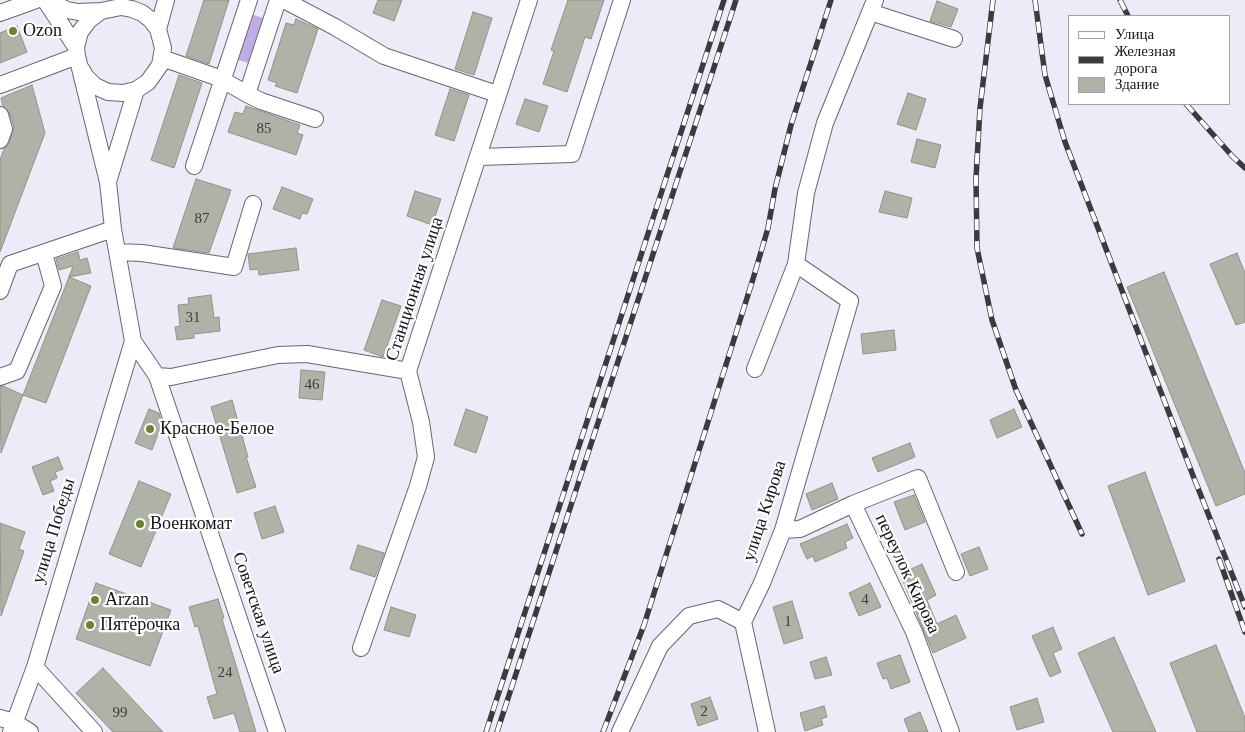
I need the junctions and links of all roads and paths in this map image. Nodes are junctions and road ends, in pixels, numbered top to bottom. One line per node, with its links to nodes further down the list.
1 (36, 0): 12 (street)
2 (46, 0): 11 (street); 15 (street)
3 (166, 0): 13 (street)
4 (249, 0): 17 (street)
5 (278, 0): 20 (street)
6 (284, 0): 21 (street)
7 (529, 0): 21 (street, Станционная улица)
8 (622, 0): 25 (street)
9 (126, 3): 11 (street); 13 (street)
10 (873, 6): 14 (street); 33 (street)
11 (101, 11): 15 (street)
12 (0, 13)
13 (158, 29): 16 (street)
14 (954, 39)
15 (77, 55): 18 (street); 19 (street); 27 (street)
16 (162, 58): 17 (street); 19 (street)
17 (223, 79): 20 (street); 26 (street)
18 (0, 85)
19 (136, 90): 27 (street)
20 (248, 94): 23 (street)
21 (497, 94): 25 (street, Станционная улица)
22 (0, 115): 24 (street)
23 (316, 119)
24 (0, 140)
25 (479, 157): 37 (street, Станционная улица)
26 (194, 166)
27 (108, 182): 29 (street)
28 (253, 204): 30 (street)
29 (113, 229): 30 (street); 31 (street)
30 (117, 252): 35 (street)
31 (44, 253): 32 (street); 39 (street)
32 (5, 260): 34 (street)
33 (796, 264): 36 (street); 41 (street, улица Кирова)
34 (0, 291)
35 (132, 341): 38 (street, Советская улица); 45 (street, улица Победы)
36 (755, 369)
37 (408, 371): 38 (street); 44 (street, Станционная улица)
38 (157, 376): 49 (street, Советская улица)
39 (0, 377)
40 (853, 504): 41 (street, переулок Кирова); 42 (street); 52 (street, переулок Кирова)
41 (783, 530): 43 (street, улица Кирова)
42 (956, 572)
43 (742, 622): 50 (street); 51 (street)
44 (361, 648)
45 (35, 667): 46 (street, улица Победы); 48 (street)
46 (8, 724): 47 (street)
47 (30, 732)
48 (94, 732)
49 (277, 732)
50 (620, 732)
51 (767, 732)
52 (952, 732)

